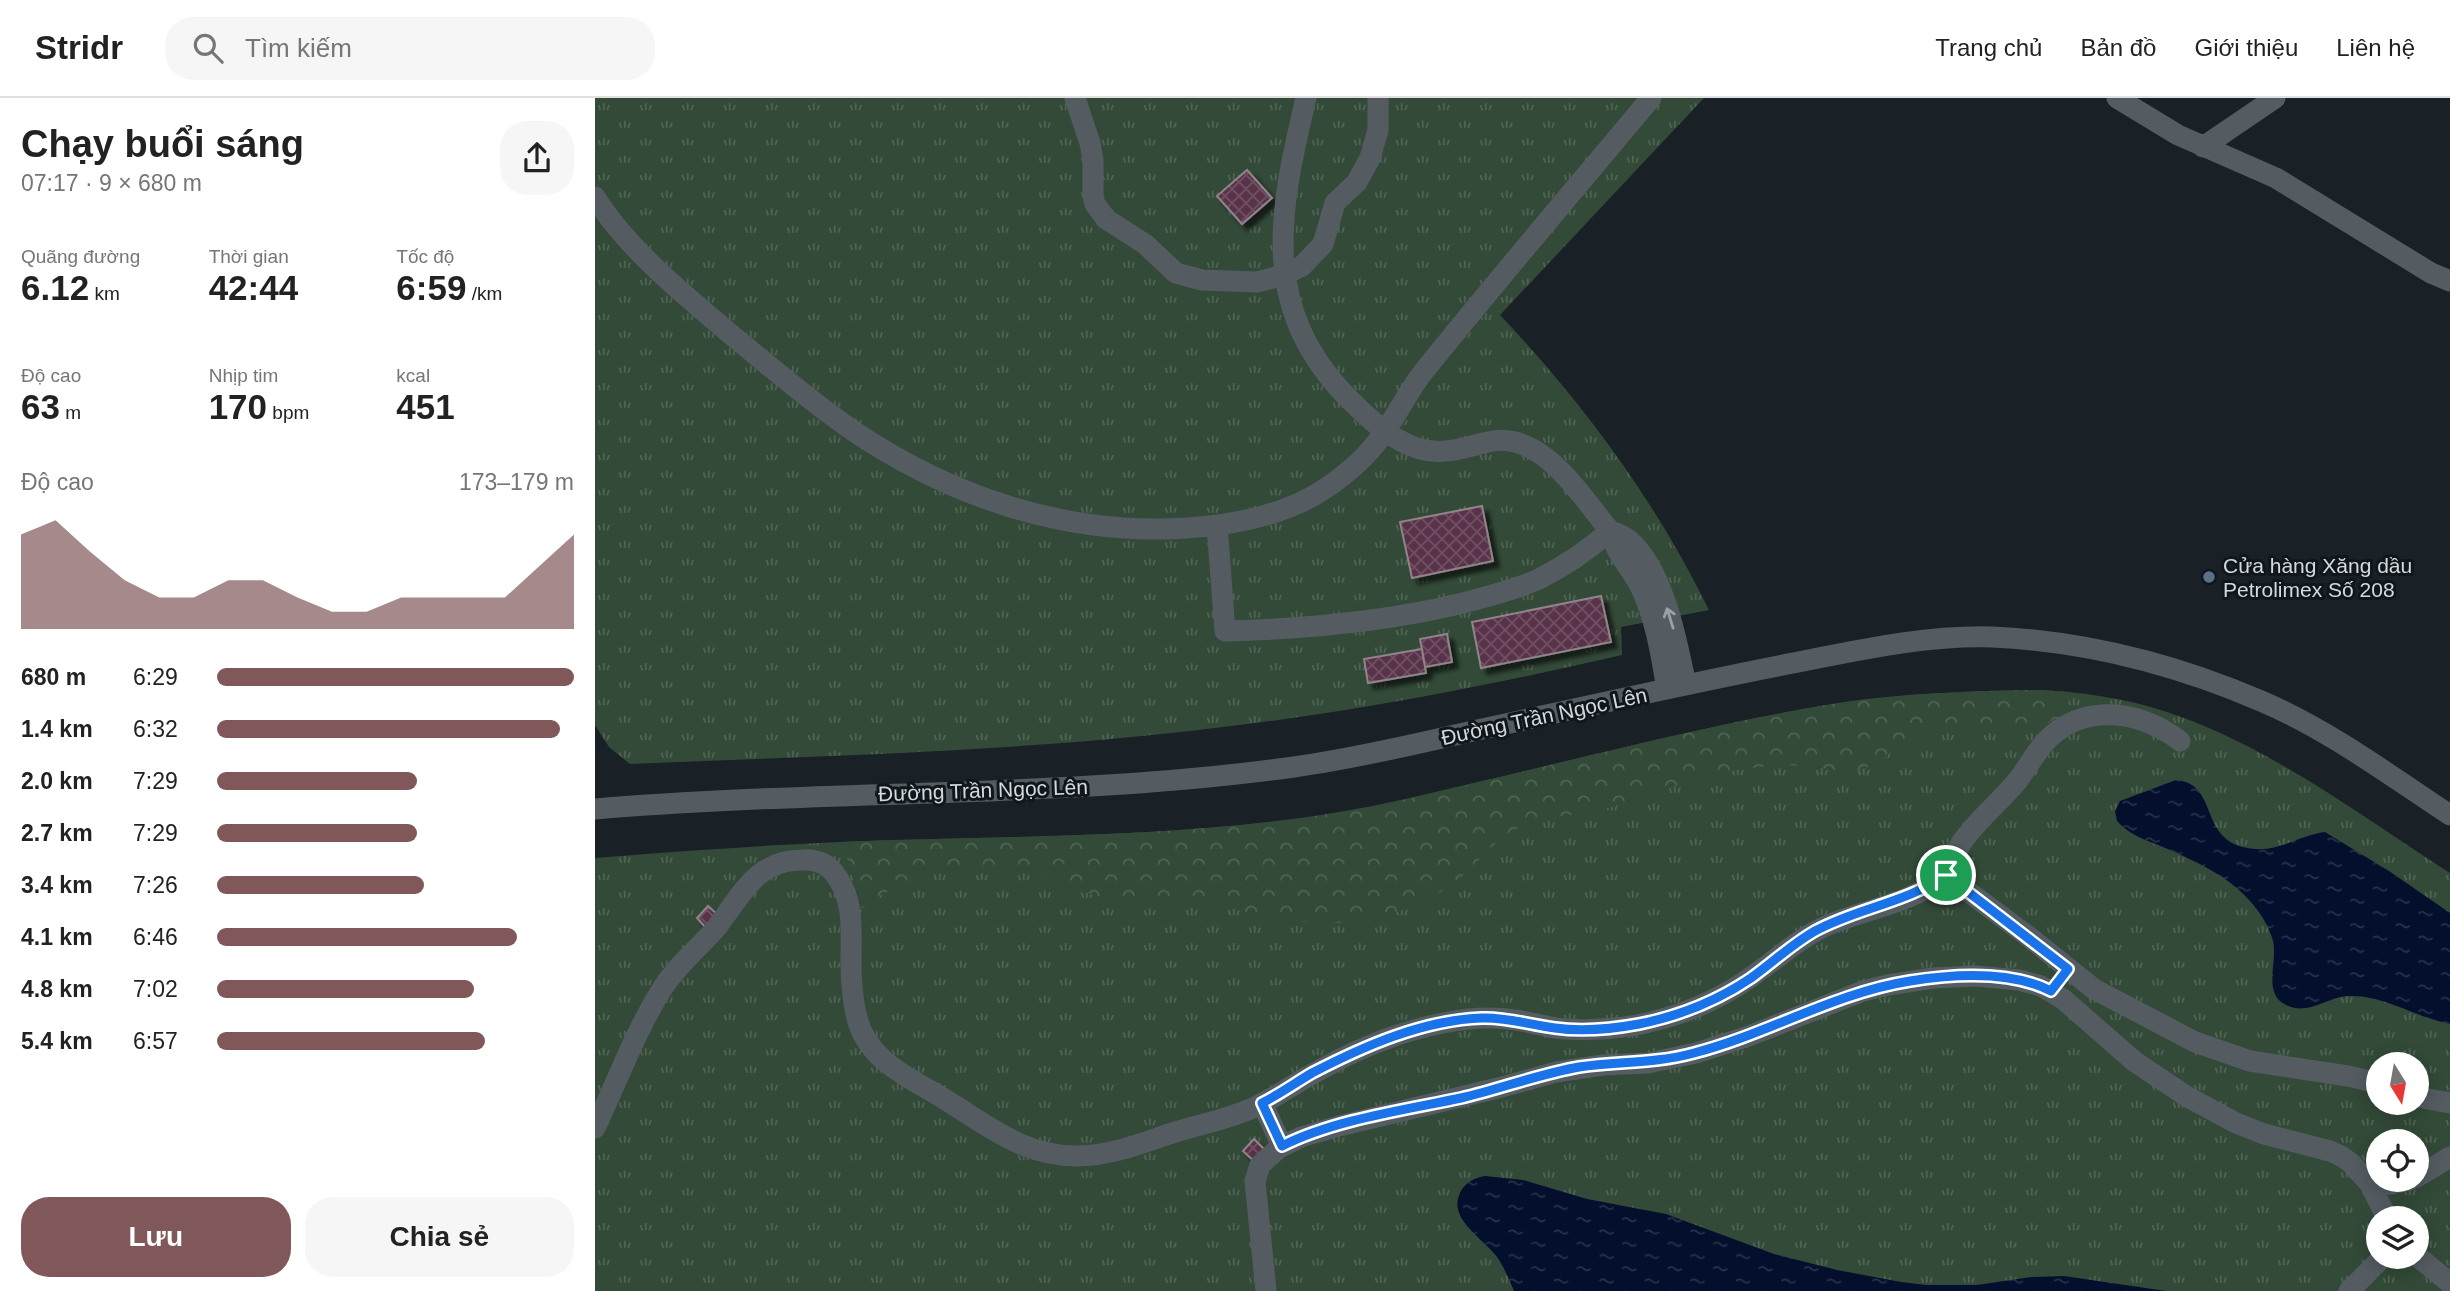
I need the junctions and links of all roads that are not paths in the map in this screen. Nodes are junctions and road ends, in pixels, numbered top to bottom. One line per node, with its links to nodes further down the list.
1 (1075, 98): 9 (street)
2 (1306, 98): 9 (street)
3 (1378, 98): 9 (street)
4 (1651, 98): 11 (street)
5 (2117, 98): 7 (street)
6 (2275, 98): 7 (street)
7 (2203, 147): 10 (street)
8 (595, 197): 12 (street)
9 (1285, 274): 11 (street)
10 (2450, 281)
11 (1386, 431): 12 (street); 13 (street)
12 (1217, 525): 13 (street)
13 (1610, 531): 14 (street)
14 (1676, 687): 16 (street, Đường Trần Ngọc Lên); 17 (street, Đường Trần Ngọc Lên)
15 (2180, 741): 18 (street)
16 (595, 809)
17 (2450, 816)
18 (1946, 875): 19 (street); 23 (street)
19 (2068, 969): 20 (street); 21 (street)
20 (2051, 991): 26 (street); 29 (street)
21 (2366, 1080)
22 (2429, 1099): 24 (street)
23 (1262, 1103): 25 (street); 26 (street)
24 (2450, 1103)
25 (595, 1128)
26 (1282, 1146): 33 (street)
27 (2450, 1157): 28 (street)
28 (2429, 1170)
29 (2366, 1181)
30 (2429, 1266): 32 (street)
31 (2371, 1269): 34 (street)
32 (2450, 1283)
33 (1266, 1291)
34 (2349, 1291)

